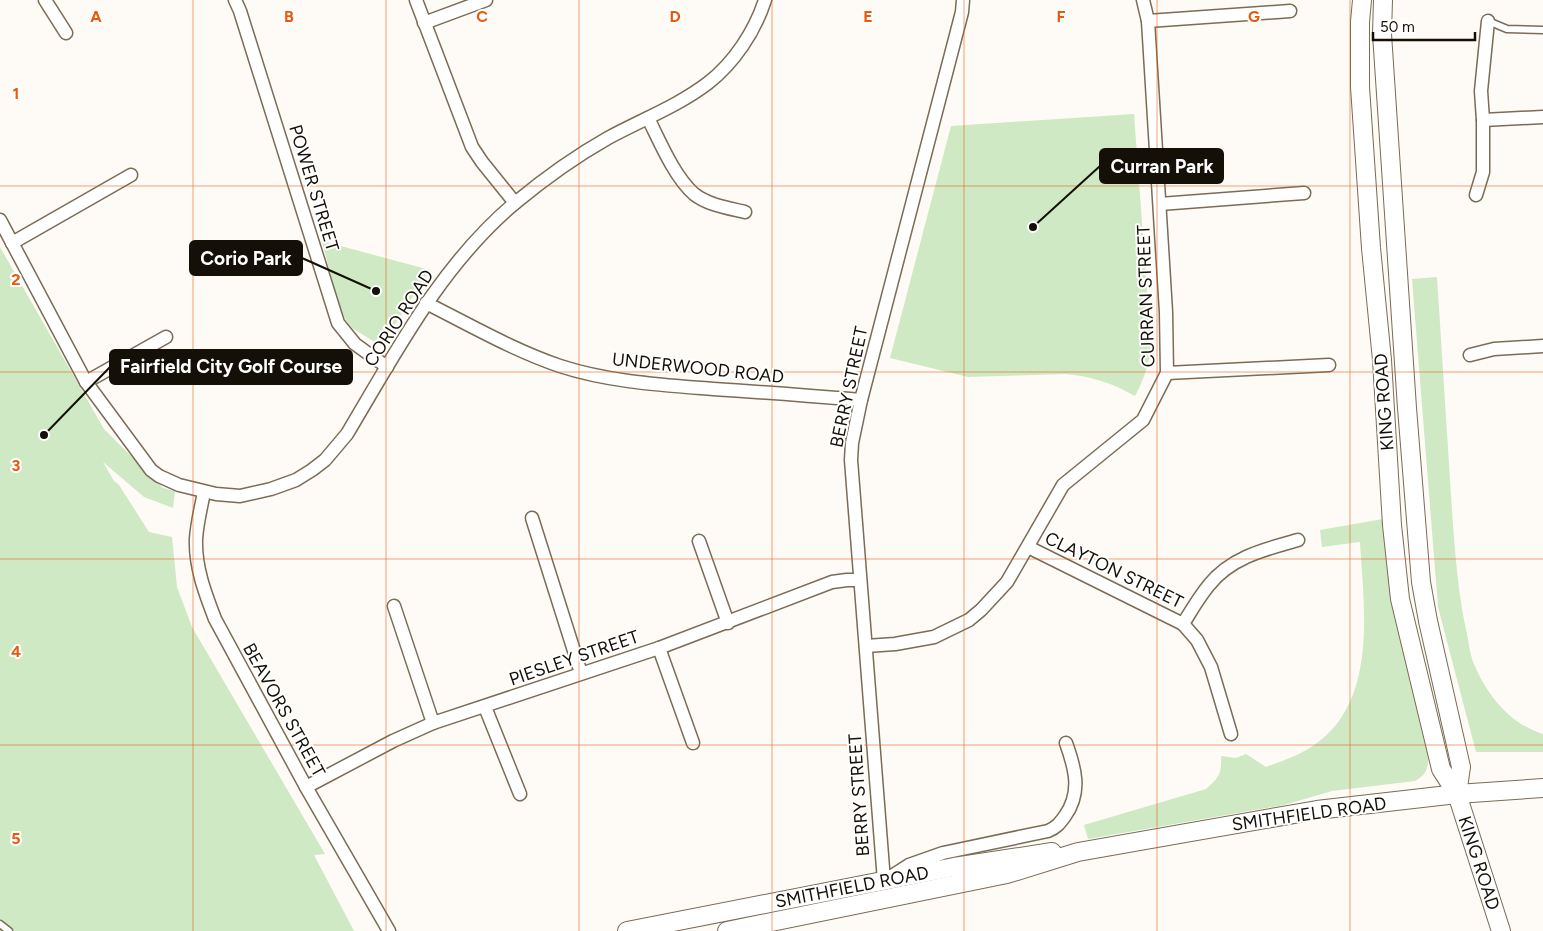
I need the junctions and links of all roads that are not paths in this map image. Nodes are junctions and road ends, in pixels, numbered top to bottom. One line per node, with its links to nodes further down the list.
1 (45, 0): 15 (street)
2 (235, 0): 32 (street, POWER STREET)
3 (416, 0): 13 (street)
4 (486, 0): 13 (street)
5 (765, 0): 17 (street, CORIO ROAD)
6 (963, 0): 35 (street, BERRY STREET)
7 (1142, 0): 11 (street, CURRAN STREET)
8 (1362, 0): 56 (main road, KING ROAD)
9 (1383, 0): 56 (main road, KING ROAD)
10 (1290, 11): 11 (street)
11 (1148, 21): 23 (street, CURRAN STREET)
12 (1488, 21): 14 (lane); 18 (street)
13 (424, 23): 22 (street)
14 (1543, 30)
15 (66, 32)
16 (1543, 117): 18 (street)
17 (648, 118): 22 (street, CORIO ROAD); 24 (street)
18 (1483, 120): 21 (street)
19 (131, 175): 26 (street)
20 (1304, 193): 23 (street)
21 (1476, 195)
22 (515, 203): 27 (street, CORIO ROAD)
23 (1160, 204): 33 (street, CURRAN STREET)
24 (745, 212)
25 (0, 220): 26 (street, CORIO ROAD)
26 (12, 243): 34 (street, CORIO ROAD)
27 (426, 303): 32 (street, CORIO ROAD); 35 (street, UNDERWOOD ROAD)
28 (166, 337): 34 (street)
29 (1543, 346): 30 (street)
30 (1470, 355)
31 (1329, 365): 33 (street)
32 (388, 367): 36 (street, CORIO ROAD)
33 (1167, 373): 40 (street, CURRAN STREET)
34 (86, 382): 36 (street, CORIO ROAD)
35 (861, 400): 41 (street, BERRY STREET)
36 (204, 492): 53 (street, BEAVORS STREET)
37 (532, 518): 47 (street)
38 (1298, 540): 44 (street)
39 (699, 541): 43 (street)
40 (1028, 547): 44 (street, CLAYTON STREET); 45 (street, CURRAN STREET)
41 (860, 580): 43 (street, PIESLEY STREET); 45 (street, BERRY STREET)
42 (394, 606): 49 (street)
43 (728, 623): 46 (street, PIESLEY STREET)
44 (1183, 624): 50 (street, CLAYTON STREET)
45 (866, 646): 61 (street, BERRY STREET)
46 (659, 648): 47 (street, PIESLEY STREET); 51 (street)
47 (581, 674): 48 (street, PIESLEY STREET)
48 (485, 707): 49 (street, PIESLEY STREET); 55 (street)
49 (433, 723): 53 (street, PIESLEY STREET)
50 (1231, 734)
51 (693, 743)
52 (1066, 743): 57 (street)
53 (306, 788): 65 (street, BEAVORS STREET)
54 (1543, 788): 56 (main road, SMITHFIELD ROAD)
55 (520, 794)
56 (1457, 794): 59 (main road, SMITHFIELD ROAD); 68 (main road, KING ROAD)
57 (1048, 831): 58 (street); 61 (street)
58 (1054, 852): 59 (main road, SMITHFIELD ROAD); 61 (main road, SMITHFIELD ROAD)
59 (1078, 852): 60 (main road, SMITHFIELD ROAD)
60 (1018, 871): 61 (main road); 63 (main road, SMITHFIELD ROAD)
61 (884, 881): 63 (main road); 66 (main road, SMITHFIELD ROAD)
62 (0, 924): 64 (lane)
63 (763, 924): 67 (main road, SMITHFIELD ROAD)
64 (9, 931)
65 (389, 931)
66 (627, 931)
67 (727, 931)
68 (1502, 931)

